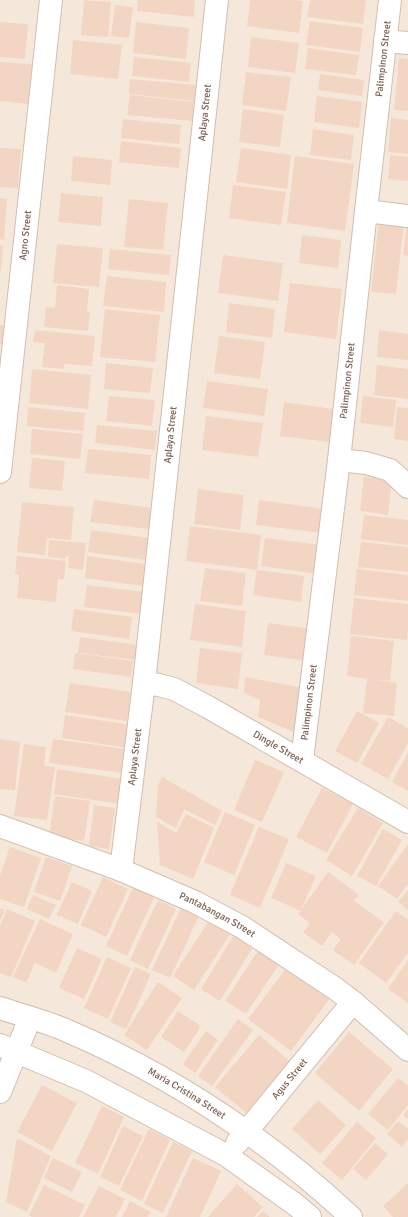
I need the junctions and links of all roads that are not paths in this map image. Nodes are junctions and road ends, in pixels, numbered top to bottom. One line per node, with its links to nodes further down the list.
1 (51, 0): 9 (street, Agno Street)
2 (218, 0): 11 (street, Aplaya Street)
3 (390, 0): 4 (street, Palimpinon Street)
4 (385, 41): 5 (street); 6 (street, Palimpinon Street)
5 (408, 43)
6 (366, 211): 7 (street); 8 (street, Palimpinon Street)
7 (408, 216)
8 (339, 460): 10 (street); 12 (street, Palimpinon Street)
9 (0, 472)
10 (408, 487)
11 (144, 683): 12 (street, Dingle Street); 15 (street, Aplaya Street)
12 (302, 760): 13 (street, Dingle Street)
13 (408, 822)
14 (0, 826): 15 (street, Pantabangan Street)
15 (121, 870): 16 (street, Pantabangan Street)
16 (354, 1002): 20 (street, Pantabangan Street); 22 (street, Agus Street)
17 (0, 1008): 18 (street, Maria Cristina Street)
18 (30, 1018): 19 (street); 22 (street, Maria Cristina Street)
19 (8, 1049): 21 (street); 23 (street)
20 (408, 1050)
21 (0, 1092)
22 (246, 1131): 23 (street, Agus Street); 25 (street, Maria Cristina Street)
23 (226, 1155): 24 (street)
24 (310, 1217)
25 (351, 1217)

